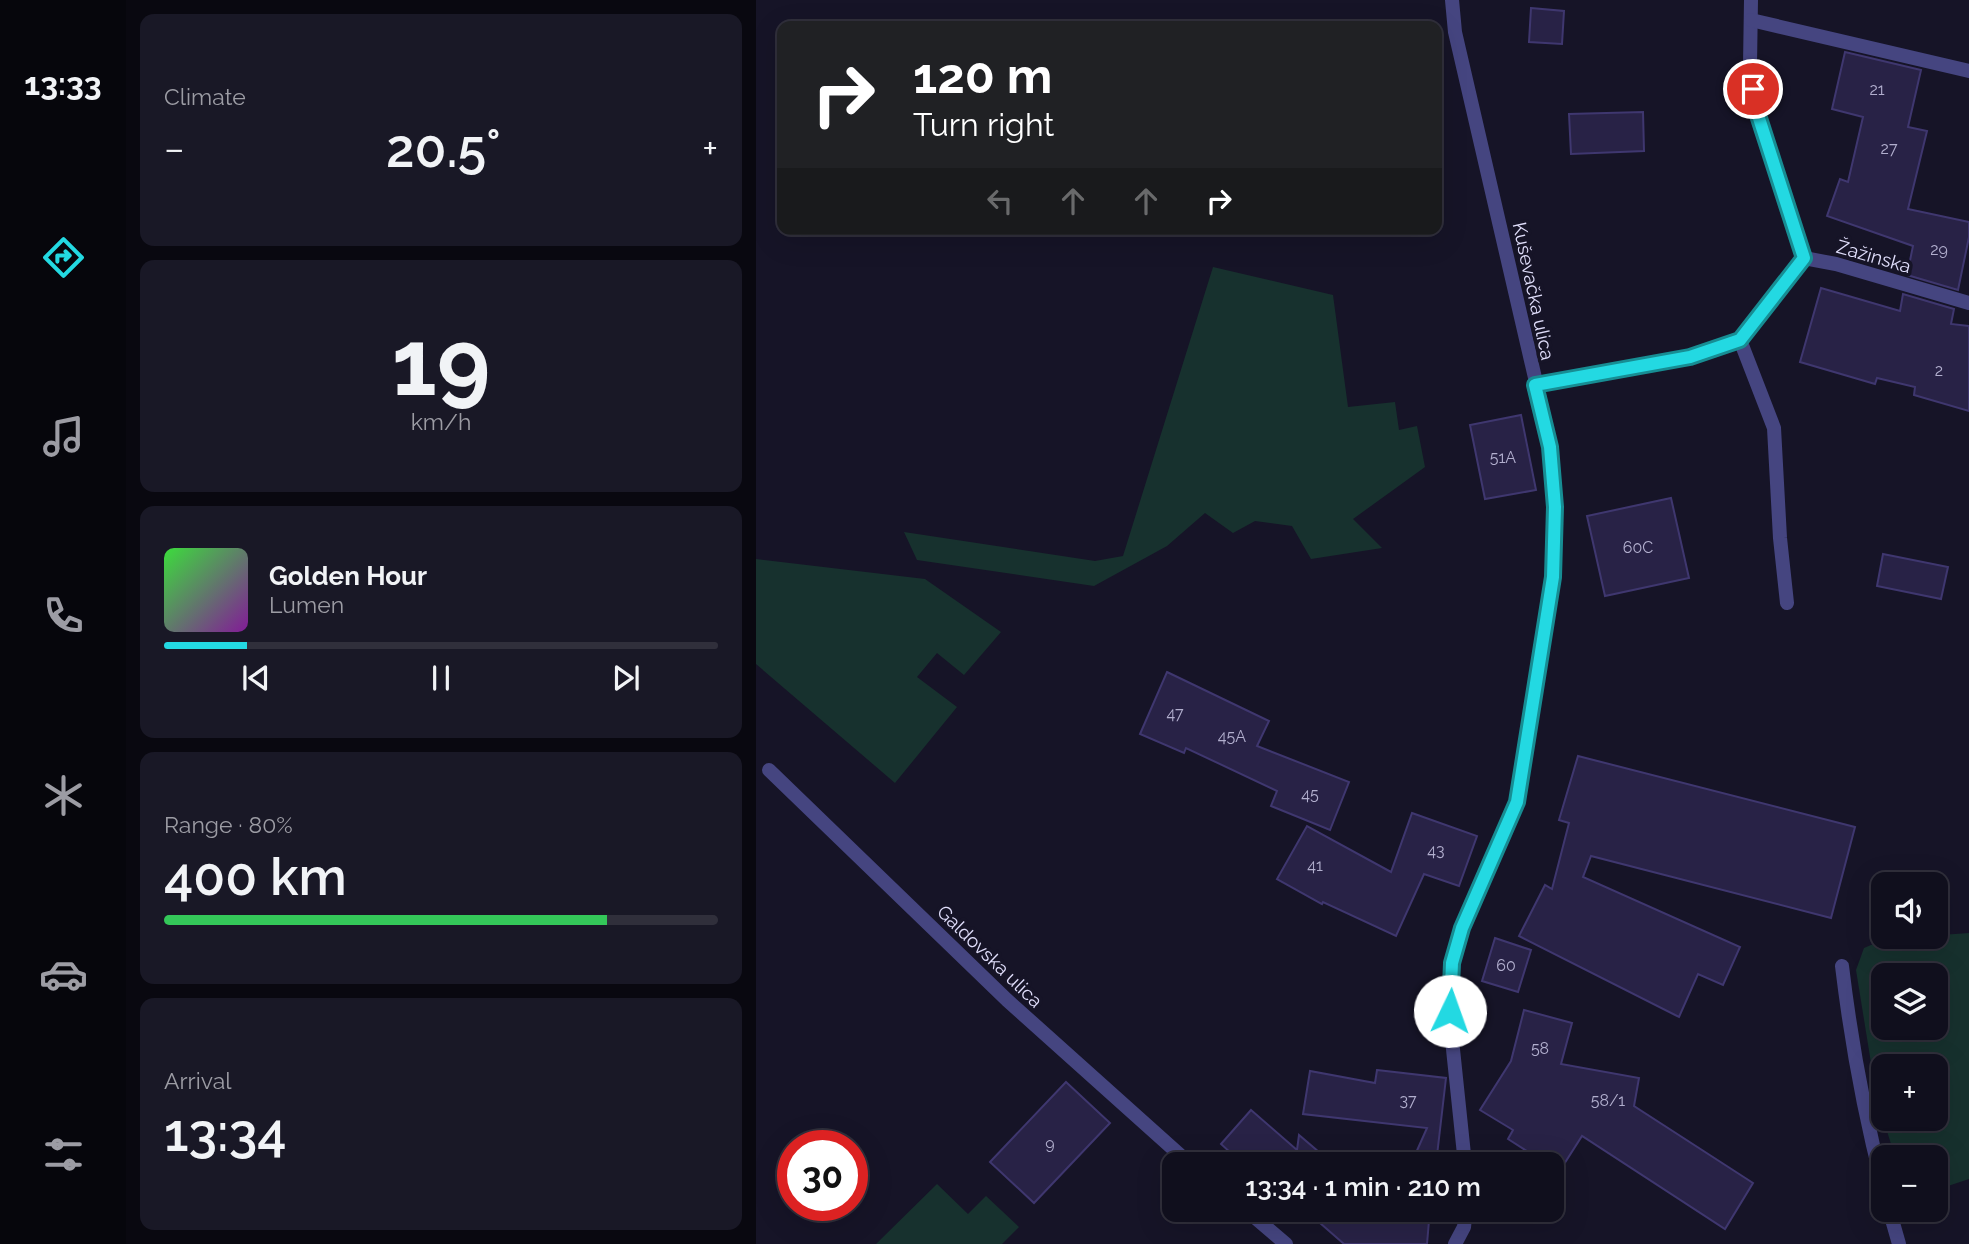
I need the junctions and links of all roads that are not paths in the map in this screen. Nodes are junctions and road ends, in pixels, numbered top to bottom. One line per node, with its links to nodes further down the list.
1 (1451, 0): 8 (street, Kuševačka ulica)
2 (1751, 0): 3 (street)
3 (1751, 20): 4 (street); 5 (street)
4 (1969, 71)
5 (1804, 258): 6 (street, Žažinska); 7 (street)
6 (1969, 303)
7 (1740, 340): 8 (street); 9 (street)
8 (1535, 385): 14 (street, Kuševačka ulica)
9 (1787, 603)
10 (769, 770): 13 (street, Galdovska ulica)
11 (1842, 966): 12 (street)
12 (1872, 1145)
13 (1177, 1152)
14 (1464, 1152)
15 (1260, 1222): 18 (street)
16 (1465, 1222): 19 (street)
17 (1893, 1222): 20 (street)
18 (1286, 1244)
19 (1455, 1244)
20 (1899, 1244)

